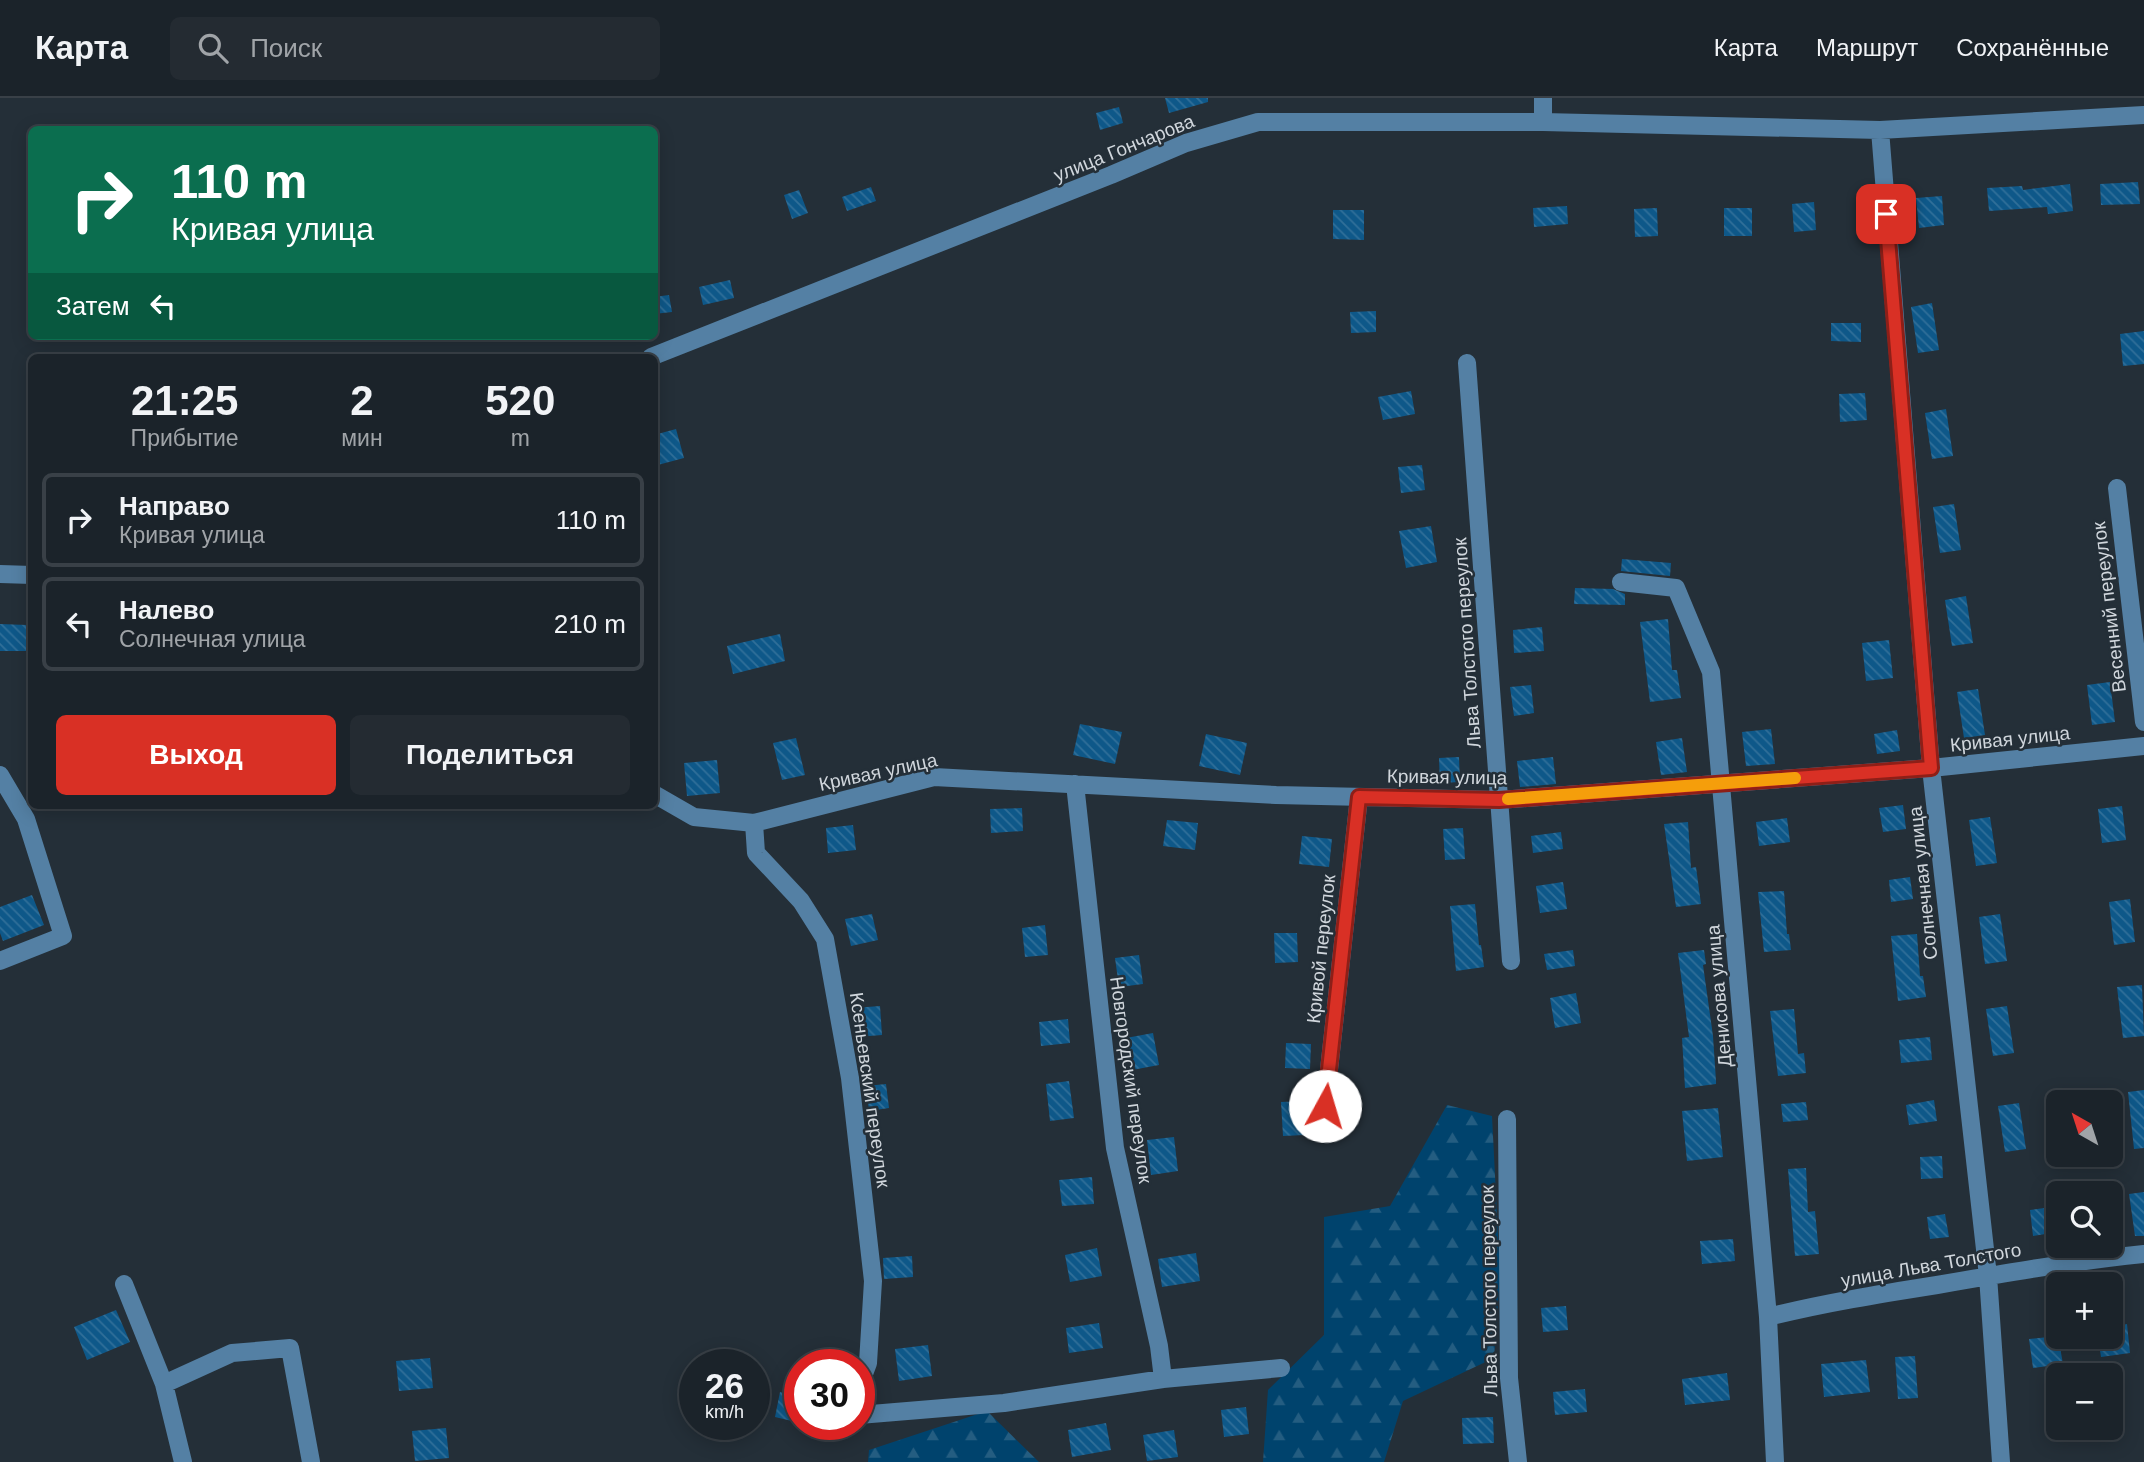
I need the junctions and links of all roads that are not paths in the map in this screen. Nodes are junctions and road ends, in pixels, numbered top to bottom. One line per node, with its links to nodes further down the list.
1 (1543, 98): 3 (street)
2 (2144, 115): 4 (street, улица Гончарова)
3 (1543, 122): 4 (street, улица Гончарова); 5 (street, улица Гончарова)
4 (1880, 130): 13 (street, Солнечная улица)
5 (658, 354)
6 (1467, 363): 19 (street, Льва Толстого переулок)
7 (2117, 488): 11 (street, Весенний переулок)
8 (0, 574): 9 (street)
9 (28, 575)
10 (1621, 582): 16 (street, Денисова улица)
11 (2144, 722)
12 (2144, 746): 13 (street, Кривая улица)
13 (1931, 768): 16 (street, Кривая улица); 26 (street, Солнечная улица)
14 (0, 775): 21 (street)
15 (1075, 784): 18 (street, Кривая улица); 20 (street, Кривая улица); 31 (street, Новгородский переулок)
16 (1722, 784): 19 (street, Кривая улица); 28 (street, Денисова улица)
17 (658, 796): 20 (street)
18 (1359, 797): 19 (street, Кривая улица); 23 (street, Кривой переулок)
19 (1499, 800): 22 (street, Льва Толстого переулок)
20 (754, 823): 29 (street, Ксеньевский переулок)
21 (0, 961)
22 (1511, 961)
23 (1325, 1106)
24 (1507, 1119): 36 (street, Льва Толстого переулок)
25 (2144, 1254): 26 (street, улица Льва Толстого)
26 (1988, 1276): 28 (street, улица Льва Толстого); 38 (street, Солнечная улица)
27 (124, 1284): 32 (street)
28 (1768, 1317): 37 (street, Денисова улица)
29 (869, 1349)
30 (1281, 1368): 31 (street)
31 (1163, 1380): 33 (street)
32 (164, 1384): 34 (street); 35 (street)
33 (875, 1414)
34 (183, 1462)
35 (311, 1462)
36 (1518, 1462)
37 (1775, 1462)
38 (2001, 1462)

